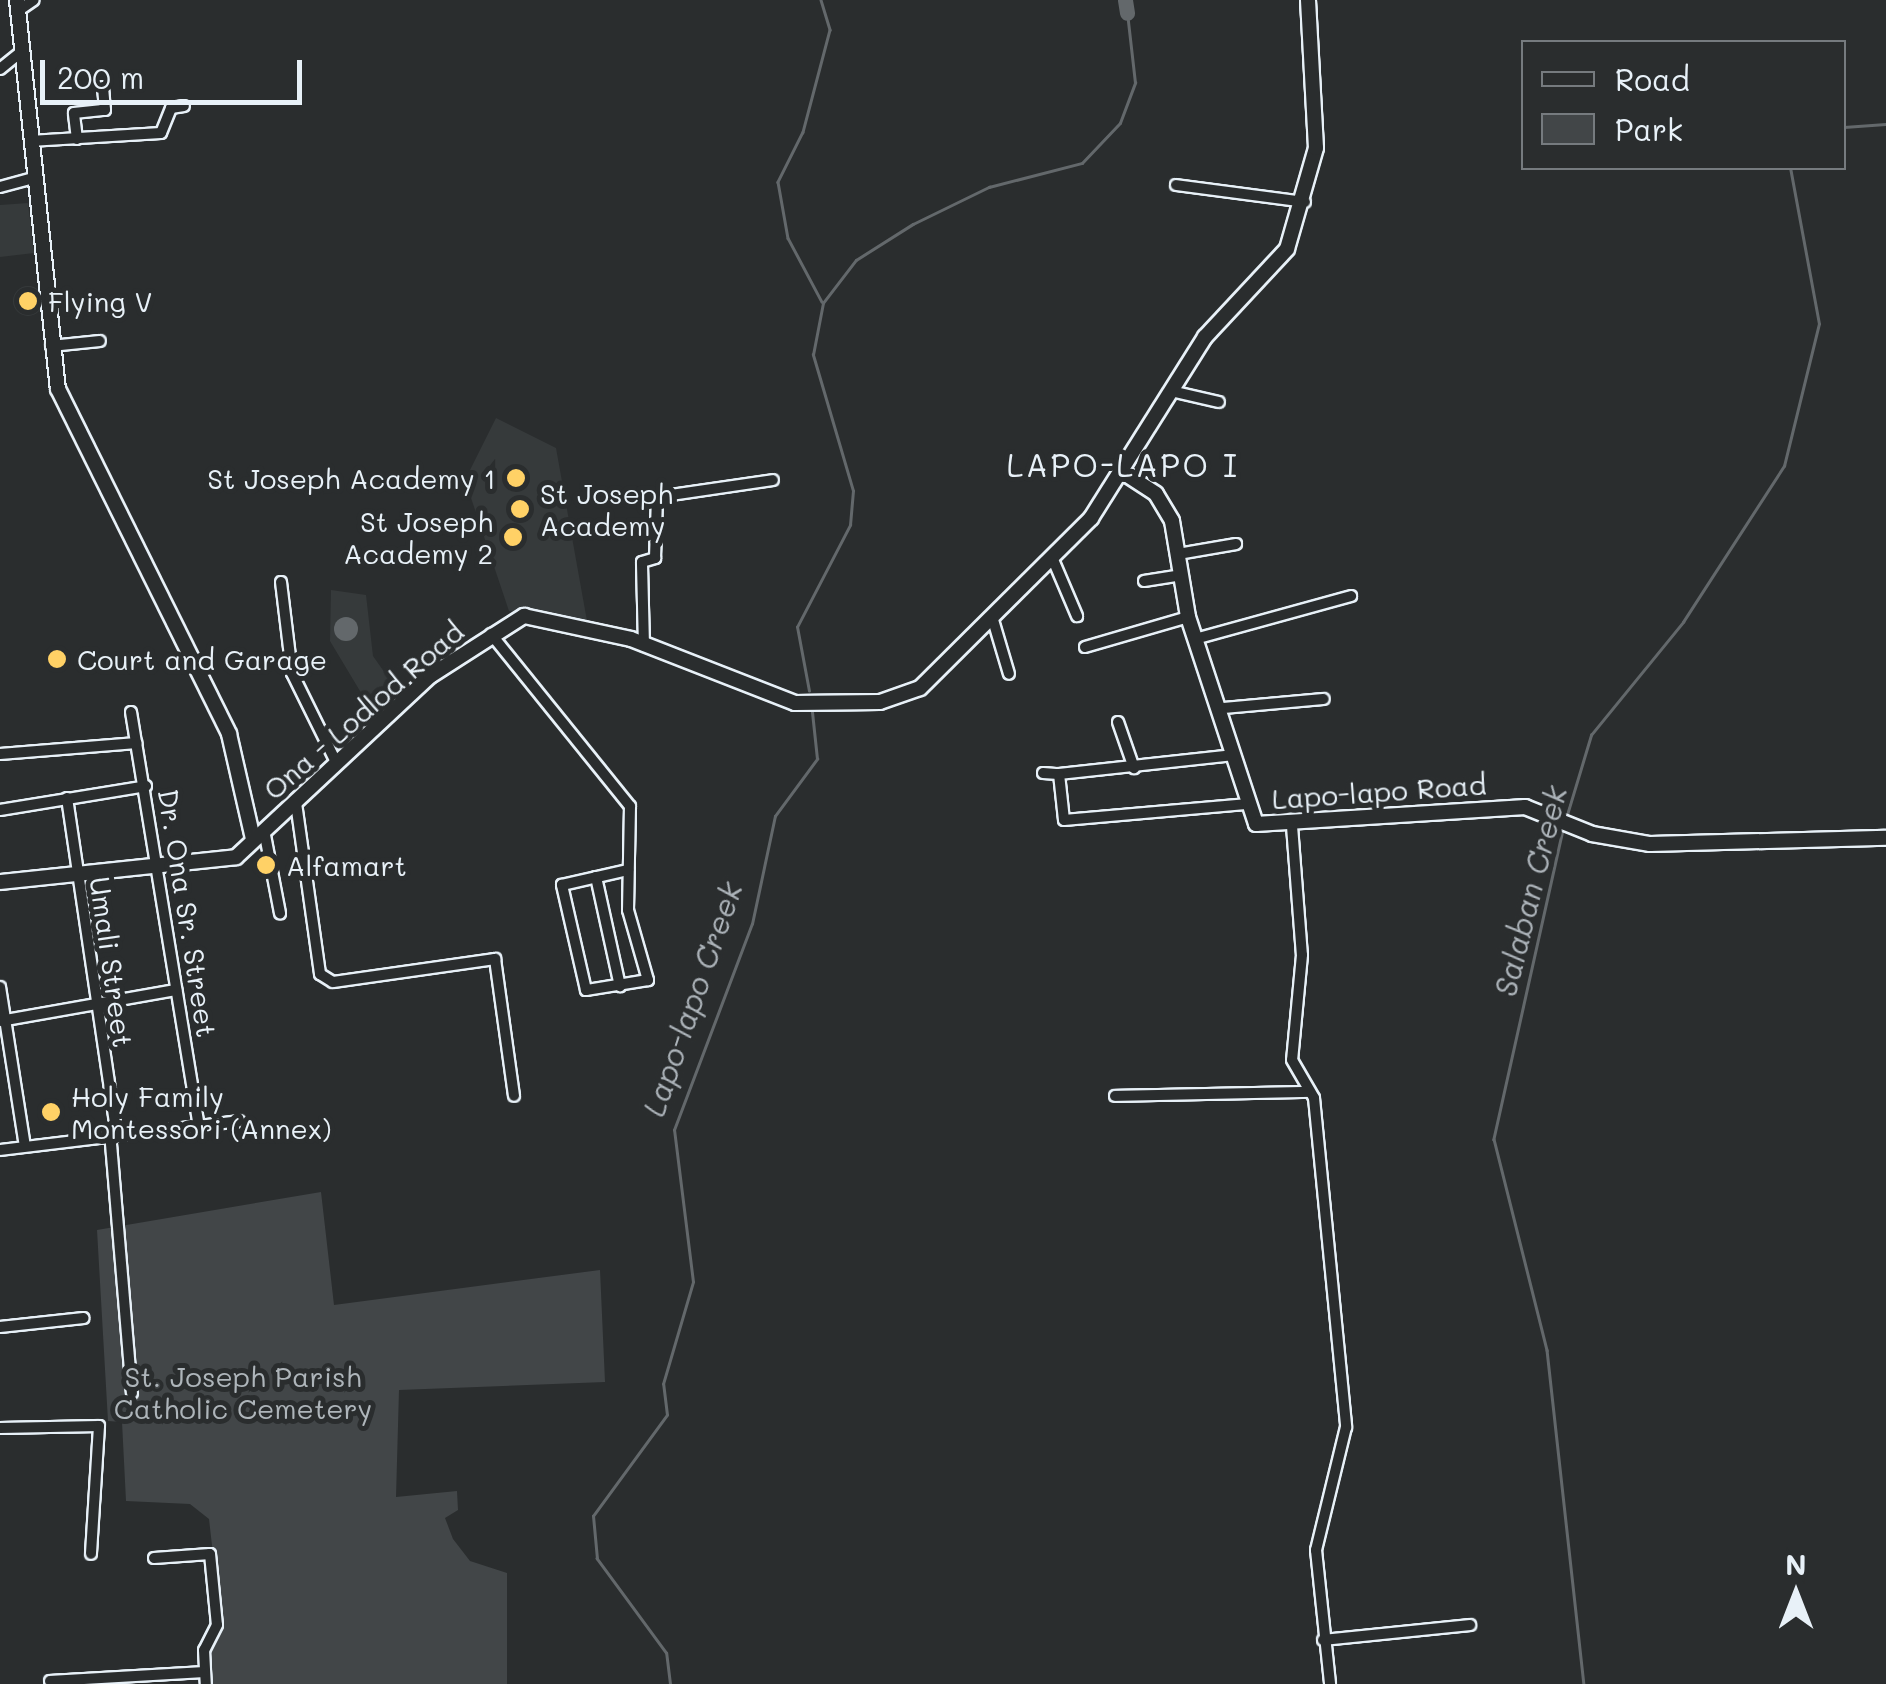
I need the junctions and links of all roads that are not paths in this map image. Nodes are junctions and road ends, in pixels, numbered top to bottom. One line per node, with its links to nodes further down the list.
1 (34, 0): 3 (street)
2 (1308, 0): 13 (main road, Ona - Lodlod Road)
3 (18, 5): 4 (main road)
4 (22, 50): 5 (street); 9 (main road)
5 (0, 69)
6 (103, 87): 8 (street)
7 (184, 106): 8 (street)
8 (77, 139): 9 (street)
9 (30, 141): 10 (main road)
10 (33, 178): 12 (street); 15 (main road)
11 (1176, 185): 13 (street)
12 (0, 187)
13 (1306, 202): 16 (main road, Ona - Lodlod Road)
14 (100, 342): 15 (street)
15 (51, 346): 52 (main road)
16 (1171, 391): 17 (street); 18 (main road, Ona - Lodlod Road)
17 (1219, 402)
18 (1124, 473): 21 (main road, Lapo-lapo Road); 22 (main road, Ona - Lodlod Road)
19 (773, 480): 32 (street)
20 (1236, 544): 21 (street)
21 (1178, 554): 23 (main road, Lapo-lapo Road)
22 (1054, 562): 27 (street); 29 (main road, Ona - Lodlod Road)
23 (1181, 575): 24 (street); 28 (main road, Lapo-lapo Road)
24 (1144, 581)
25 (281, 582): 42 (street)
26 (1351, 596): 31 (street)
27 (1077, 616)
28 (1188, 617): 31 (main road, Lapo-lapo Road); 33 (street)
29 (993, 620): 32 (main road, Ona - Lodlod Road); 34 (street)
30 (490, 632): 32 (main road, Ona - Lodlod Road); 42 (main road, Ona - Lodlod Road); 55 (street)
31 (1195, 639): 36 (main road, Lapo-lapo Road)
32 (644, 646)
33 (1084, 648)
34 (1009, 674)
35 (1324, 700): 36 (street)
36 (1223, 708): 41 (main road, Lapo-lapo Road)
37 (131, 712): 39 (street, Dr. Ona Sr. Street)
38 (1118, 722): 43 (street)
39 (137, 744): 40 (street); 46 (street, Dr. Ona Sr. Street)
40 (0, 754)
41 (1234, 755): 43 (street); 49 (main road, Lapo-lapo Road)
42 (336, 762): 48 (main road, Ona - Lodlod Road)
43 (1134, 768): 45 (street)
44 (1044, 774): 45 (street)
45 (1059, 774): 49 (street)
46 (145, 785): 47 (street); 54 (street, Dr. Ona Sr. Street)
47 (66, 798): 50 (street); 56 (street, Umali Street)
48 (296, 803): 52 (main road, Ona - Lodlod Road); 66 (street)
49 (1248, 804): 51 (main road, Lapo-lapo Road)
50 (0, 810)
51 (1292, 826): 53 (main road, Lapo-lapo Road); 65 (street)
52 (258, 835): 54 (main road, Ona - Lodlod Road); 59 (street)
53 (1886, 838)
54 (159, 866): 56 (main road, Ona - Lodlod Road); 62 (street, Dr. Ona Sr. Street)
55 (628, 870): 57 (street); 60 (street)
56 (77, 875): 58 (main road, Ona - Lodlod Road); 63 (street, Umali Street)
57 (596, 877): 60 (street); 60 (street)
58 (0, 882)
59 (280, 913)
60 (620, 986)
61 (0, 987): 64 (street)
62 (176, 990): 63 (street); 69 (street, Dr. Ona Sr. Street)
63 (94, 1004): 64 (street); 70 (street, Umali Street)
64 (2, 1021): 71 (street)
65 (1310, 1092): 67 (street); 80 (street)
66 (514, 1096)
67 (1114, 1096)
68 (239, 1120): 69 (street)
69 (198, 1122): 70 (street)
70 (113, 1132): 71 (street); 75 (street, Umali Street)
71 (26, 1146): 72 (street)
72 (0, 1150)
73 (84, 1318): 74 (street)
74 (0, 1327)
75 (132, 1393)
76 (0, 1428): 77 (street)
77 (91, 1554)
78 (154, 1558): 81 (street)
79 (1470, 1625): 80 (street)
80 (1323, 1640): 83 (street)
81 (205, 1678): 82 (street)
82 (50, 1681)
83 (1330, 1684)

